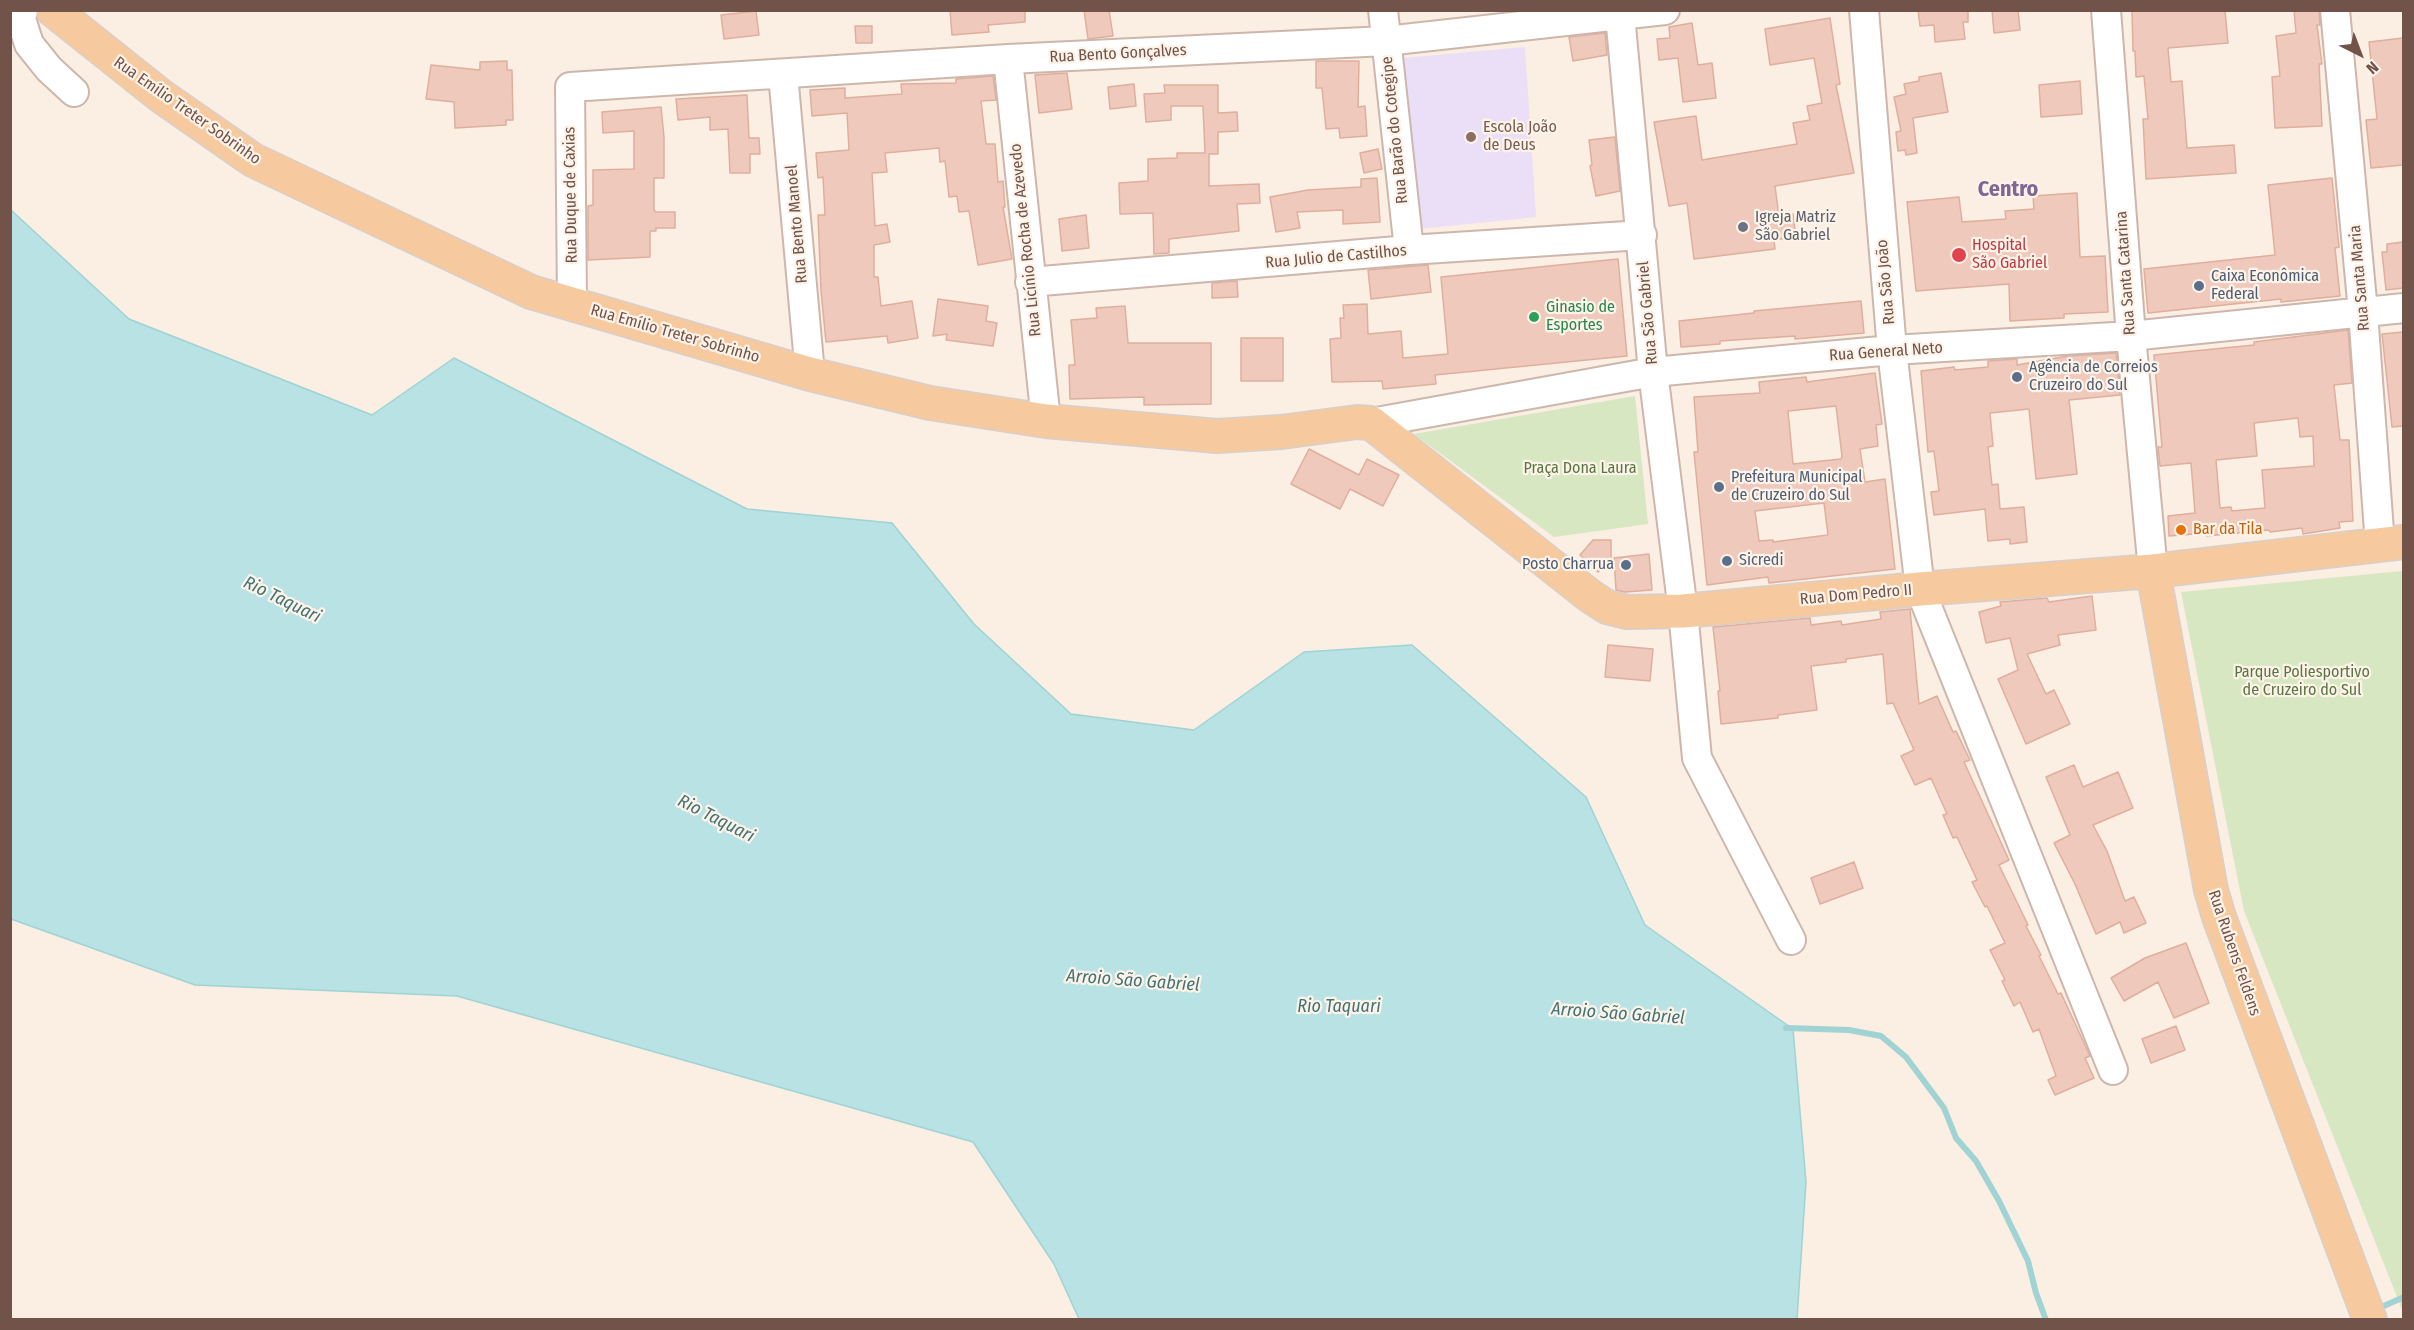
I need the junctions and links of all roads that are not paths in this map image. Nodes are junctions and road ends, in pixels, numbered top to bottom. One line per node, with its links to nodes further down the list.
1 (23, 10): 13 (street)
2 (53, 10): 17 (main road, Rua Emílio Treter Sobrinho)
3 (1383, 10): 9 (street, Rua Barão do Cotegipe)
4 (1665, 10): 8 (street, Rua Bento Gonçalves)
5 (1864, 10): 21 (street, Rua São João)
6 (2106, 10): 20 (street, Rua Santa Catarina)
7 (2335, 10): 19 (street, Rua Santa Maria)
8 (1620, 15): 9 (street, Rua Bento Gonçalves); 14 (street, Rua São Gabriel)
9 (1386, 41): 10 (street, Rua Bento Gonçalves); 15 (street, Rua Barão do Cotegipe)
10 (1008, 59): 11 (street, Rua Bento Gonçalves); 16 (street, Rua Licínio Rocha de Azevedo)
11 (783, 74): 12 (street, Rua Bento Gonçalves); 23 (street, Rua Bento Manoel)
12 (570, 87): 17 (street, Rua Duque de Caxias)
13 (74, 92)
14 (1642, 235): 15 (street, Rua Julio de Castilhos); 22 (street, Rua São Gabriel)
15 (1409, 250): 16 (street, Rua Julio de Castilhos)
16 (1030, 282): 24 (street, Rua Licínio Rocha de Azevedo)
17 (572, 304): 23 (main road, Rua Emílio Treter Sobrinho)
18 (2403, 308): 19 (street, Rua General Neto)
19 (2363, 312): 20 (street, Rua General Neto); 26 (street, Rua Santa Maria)
20 (2131, 336): 21 (street, Rua General Neto); 27 (street, Rua Santa Catarina)
21 (1892, 350): 22 (street, Rua General Neto); 28 (street, Rua São João)
22 (1653, 372): 25 (street, Rua General Neto); 29 (street, Rua São Gabriel)
23 (810, 374): 24 (main road, Rua Emílio Treter Sobrinho)
24 (1046, 421): 25 (main road, Rua Emílio Treter Sobrinho)
25 (1371, 423): 29 (main road, Rua Dom Pedro II)
26 (2392, 544): 27 (main road, Rua Dom Pedro II)
27 (2153, 571): 28 (main road, Rua Dom Pedro II); 32 (main road, Rua Rubens Feldens)
28 (1920, 589): 29 (main road, Rua Dom Pedro II); 31 (street, Rua São João)
29 (1683, 611): 30 (street, Rua São Gabriel)
30 (1791, 940)
31 (2113, 1070)
32 (2370, 1320)

